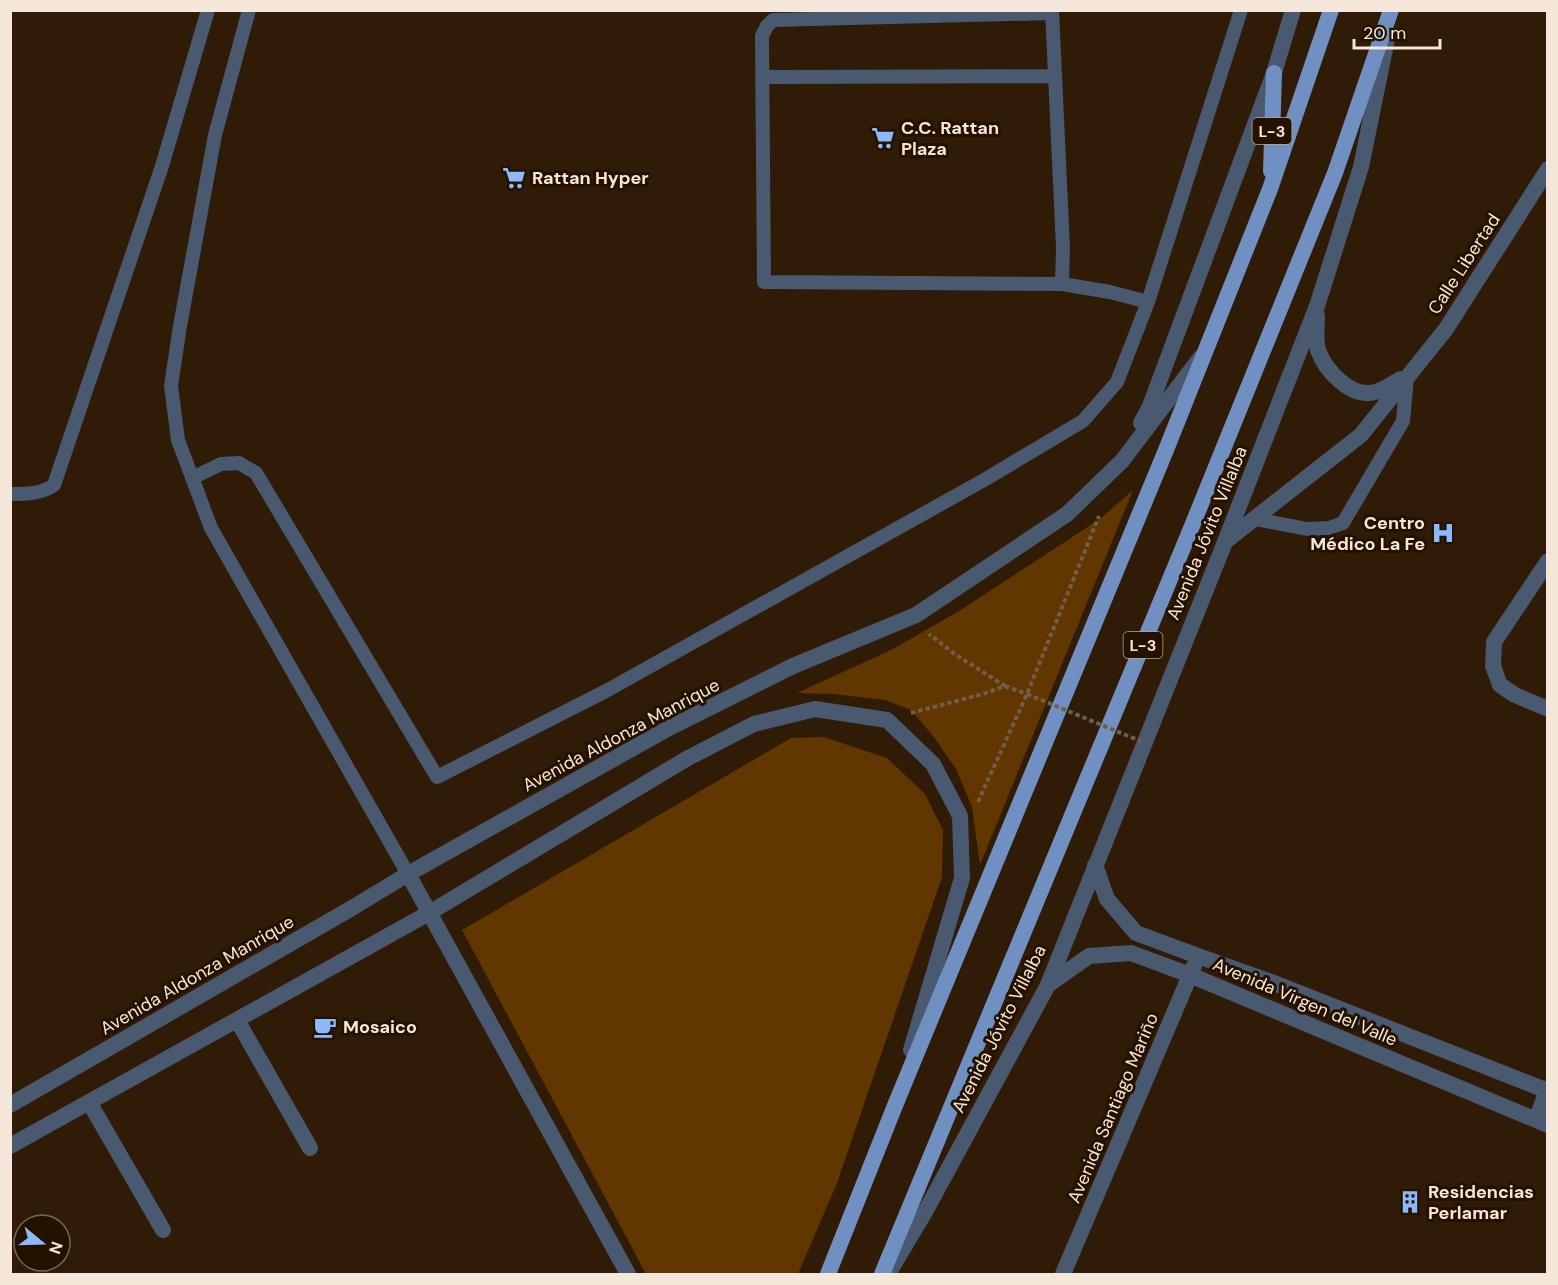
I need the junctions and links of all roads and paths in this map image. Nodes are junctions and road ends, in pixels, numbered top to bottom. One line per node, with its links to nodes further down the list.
1 (208, 10): 20 (lane)
2 (249, 10): 19 (lane)
3 (1241, 10): 14 (lane)
4 (1293, 10): 8 (street)
5 (1331, 10): 12 (main road, L-3)
6 (1392, 10): 15 (street, Avenida Jóvito Villalba / L-3); 49 (main road, Avenida Jóvito Villalba / L-3)
7 (1052, 12): 9 (lane); 10 (lane)
8 (1274, 73): 12 (main road, L-3); 18 (street)
9 (1055, 76): 10 (lane); 13 (lane)
10 (764, 77): 13 (lane)
11 (1548, 169): 17 (street, Calle Libertad)
12 (1270, 189): 16 (main road, L-3)
13 (1062, 284): 14 (lane)
14 (1148, 302): 19 (lane)
15 (1317, 306): 17 (street); 23 (street, Avenida Jóvito Villalba / L-3)
16 (1205, 351): 18 (street, Avenida Aldonza Manrique); 41 (main road, L-3)
17 (1407, 376): 22 (street, Calle Libertad); 22 (lane)
18 (1122, 461): 25 (street, Avenida Aldonza Manrique)
19 (192, 478): 33 (lane)
20 (10, 494)
21 (1104, 506): 27 (path)
22 (1255, 519): 23 (street, Calle Libertad)
23 (1225, 542): 30 (street, Avenida Jóvito Villalba / L-3)
24 (1548, 561): 28 (street)
25 (916, 615): 26 (path); 33 (street, Avenida Aldonza Manrique)
26 (1005, 686): 27 (path); 29 (path)
27 (1027, 694): 30 (path, bridge); 31 (path)
28 (1548, 709)
29 (887, 720): 31 (street); 34 (street)
30 (1145, 743): 32 (street, Avenida Jóvito Villalba / L-3)
31 (961, 838): 41 (street)
32 (1095, 865): 35 (street, Avenida Virgen del Valle); 37 (street, Avenida Jóvito Villalba / L-3)
33 (408, 874): 34 (street); 42 (street, Avenida Aldonza Manrique)
34 (429, 913): 38 (street); 47 (street)
35 (1198, 956): 36 (street, Avenida Santiago Mariño); 39 (street, Avenida Virgen del Valle)
36 (1190, 975): 37 (street, Avenida Virgen del Valle); 43 (street, Avenida Virgen del Valle); 51 (street, Avenida Santiago Mariño)
37 (1048, 985): 50 (street, Avenida Jóvito Villalba / L-3)
38 (237, 1020): 40 (street); 45 (street)
39 (1547, 1090): 43 (street)
40 (89, 1102): 44 (street); 46 (street)
41 (896, 1103): 48 (main road, L-3)
42 (10, 1105)
43 (1542, 1122)
44 (10, 1146)
45 (310, 1148)
46 (163, 1230)
47 (628, 1275)
48 (828, 1275)
49 (882, 1275)
50 (888, 1275)
51 (1064, 1275)

